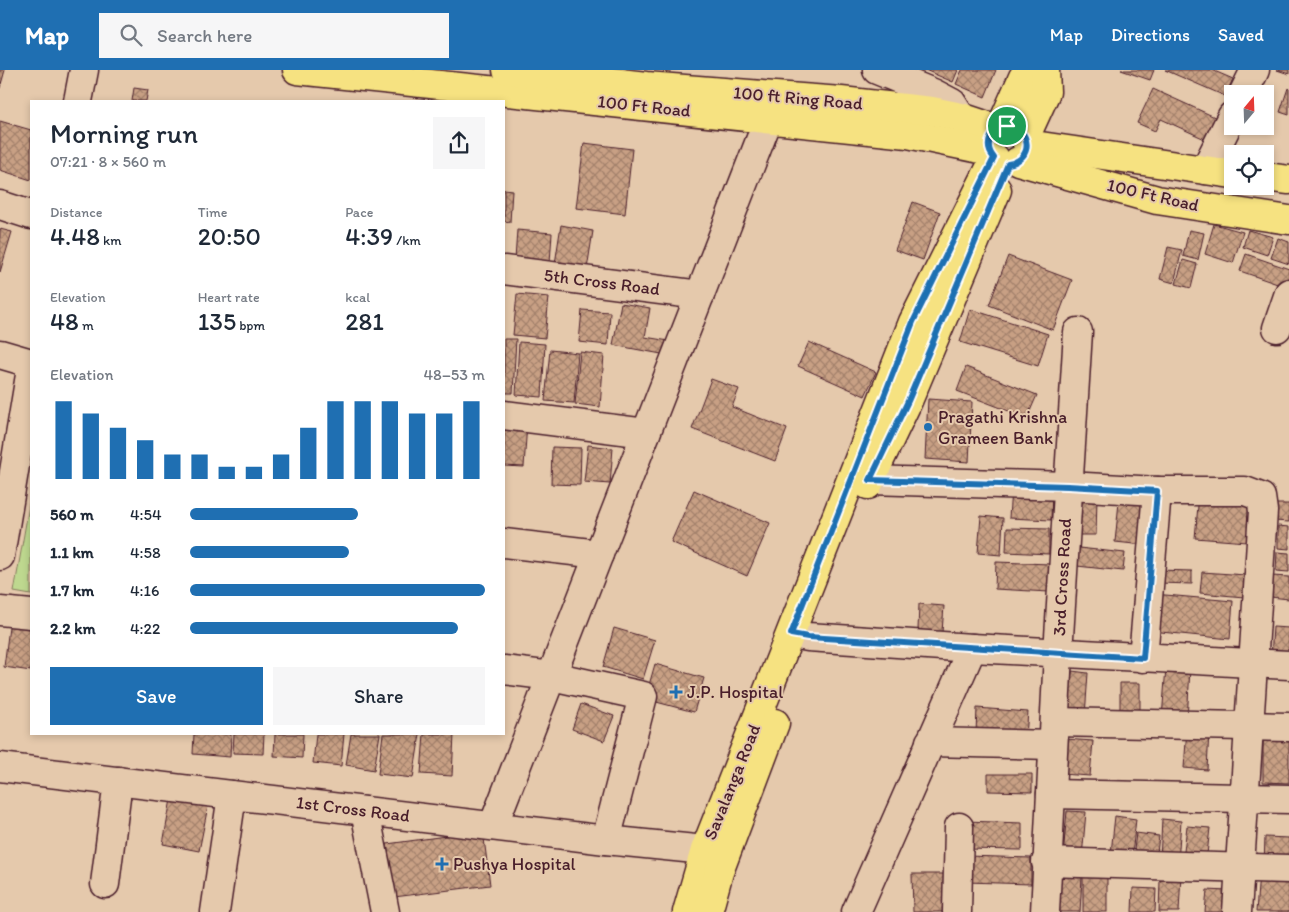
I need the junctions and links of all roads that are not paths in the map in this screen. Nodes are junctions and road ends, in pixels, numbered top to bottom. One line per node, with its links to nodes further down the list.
1 (84, 70): 8 (street)
2 (297, 70): 10 (main road, 100 Ft Road)
3 (506, 70): 9 (main road, 100 ft Ring Road)
4 (877, 70): 9 (street)
5 (1255, 70): 7 (street)
6 (1039, 75): 12 (main road, Savalanga Road)
7 (1248, 85)
8 (78, 100)
9 (961, 117): 12 (main road, 100 ft Ring Road)
10 (768, 120): 12 (main road, 100 Ft Road); 22 (street)
11 (1224, 132): 13 (street)
12 (1008, 147): 13 (main road, 100 ft Ring Road); 19 (main road, 100 Ft Road); 23 (main road, Savalanga Road); 26 (main road, Savalanga Road)
13 (1205, 170): 14 (main road, 100 ft Ring Road)
14 (1224, 173)
15 (1274, 179): 16 (main road)
16 (1289, 180)
17 (0, 205): 18 (street)
18 (30, 214)
19 (1289, 220)
20 (505, 270): 22 (street, 5th Cross Road)
21 (1289, 293): 24 (street)
22 (700, 295): 31 (street)
23 (913, 322): 26 (main road); 41 (main road, Savalanga Road)
24 (1277, 328)
25 (1078, 332): 34 (street, 3rd Cross Road)
26 (938, 333): 32 (main road, Savalanga Road)
27 (0, 354): 28 (street)
28 (30, 363)
29 (30, 374): 33 (street)
30 (505, 416): 31 (street)
31 (646, 433): 37 (street)
32 (870, 480): 34 (street); 41 (main road, Savalanga Road)
33 (6, 486): 38 (street)
34 (1068, 486): 35 (street); 43 (street, 3rd Cross Road)
35 (1157, 491): 44 (street); 45 (street)
36 (505, 543): 37 (street)
37 (599, 554): 48 (street)
38 (0, 556)
39 (0, 611): 40 (street)
40 (30, 614)
41 (800, 635): 42 (street); 63 (main road, Savalanga Road); 71 (main road, Savalanga Road)
42 (972, 648): 43 (street); 52 (street)
43 (1058, 653): 44 (street); 51 (street, 3rd Cross Road)
44 (1143, 658): 45 (street)
45 (1254, 664): 46 (street); 49 (street)
46 (1289, 665)
47 (505, 670): 48 (street)
48 (552, 676): 60 (street); 62 (street)
49 (1250, 726): 50 (street); 51 (street); 57 (street)
50 (1289, 727)
51 (1054, 734): 52 (street); 55 (street, 3rd Cross Road)
52 (930, 742): 72 (street)
53 (0, 767): 54 (street, 1st Cross Road)
54 (118, 781): 56 (street, 1st Cross Road); 67 (street)
55 (1051, 794): 57 (street); 64 (street, 3rd Cross Road)
56 (232, 795): 59 (street, 1st Cross Road); 68 (street)
57 (1245, 797): 58 (street); 65 (street)
58 (1289, 799)
59 (365, 811): 60 (street, 1st Cross Road); 69 (street)
60 (493, 826): 62 (street, 1st Cross Road)
61 (959, 827): 73 (street)
62 (606, 840): 63 (street, 1st Cross Road)
63 (705, 850): 70 (main road, Savalanga Road)
64 (1046, 862): 65 (street); 74 (street, 3rd Cross Road)
65 (1240, 867): 66 (street); 75 (street)
66 (1289, 869)
67 (105, 884)
68 (215, 912)
69 (385, 912)
70 (687, 912)
71 (708, 912)
72 (856, 912)
73 (957, 912)
74 (1045, 912)
75 (1237, 912)

